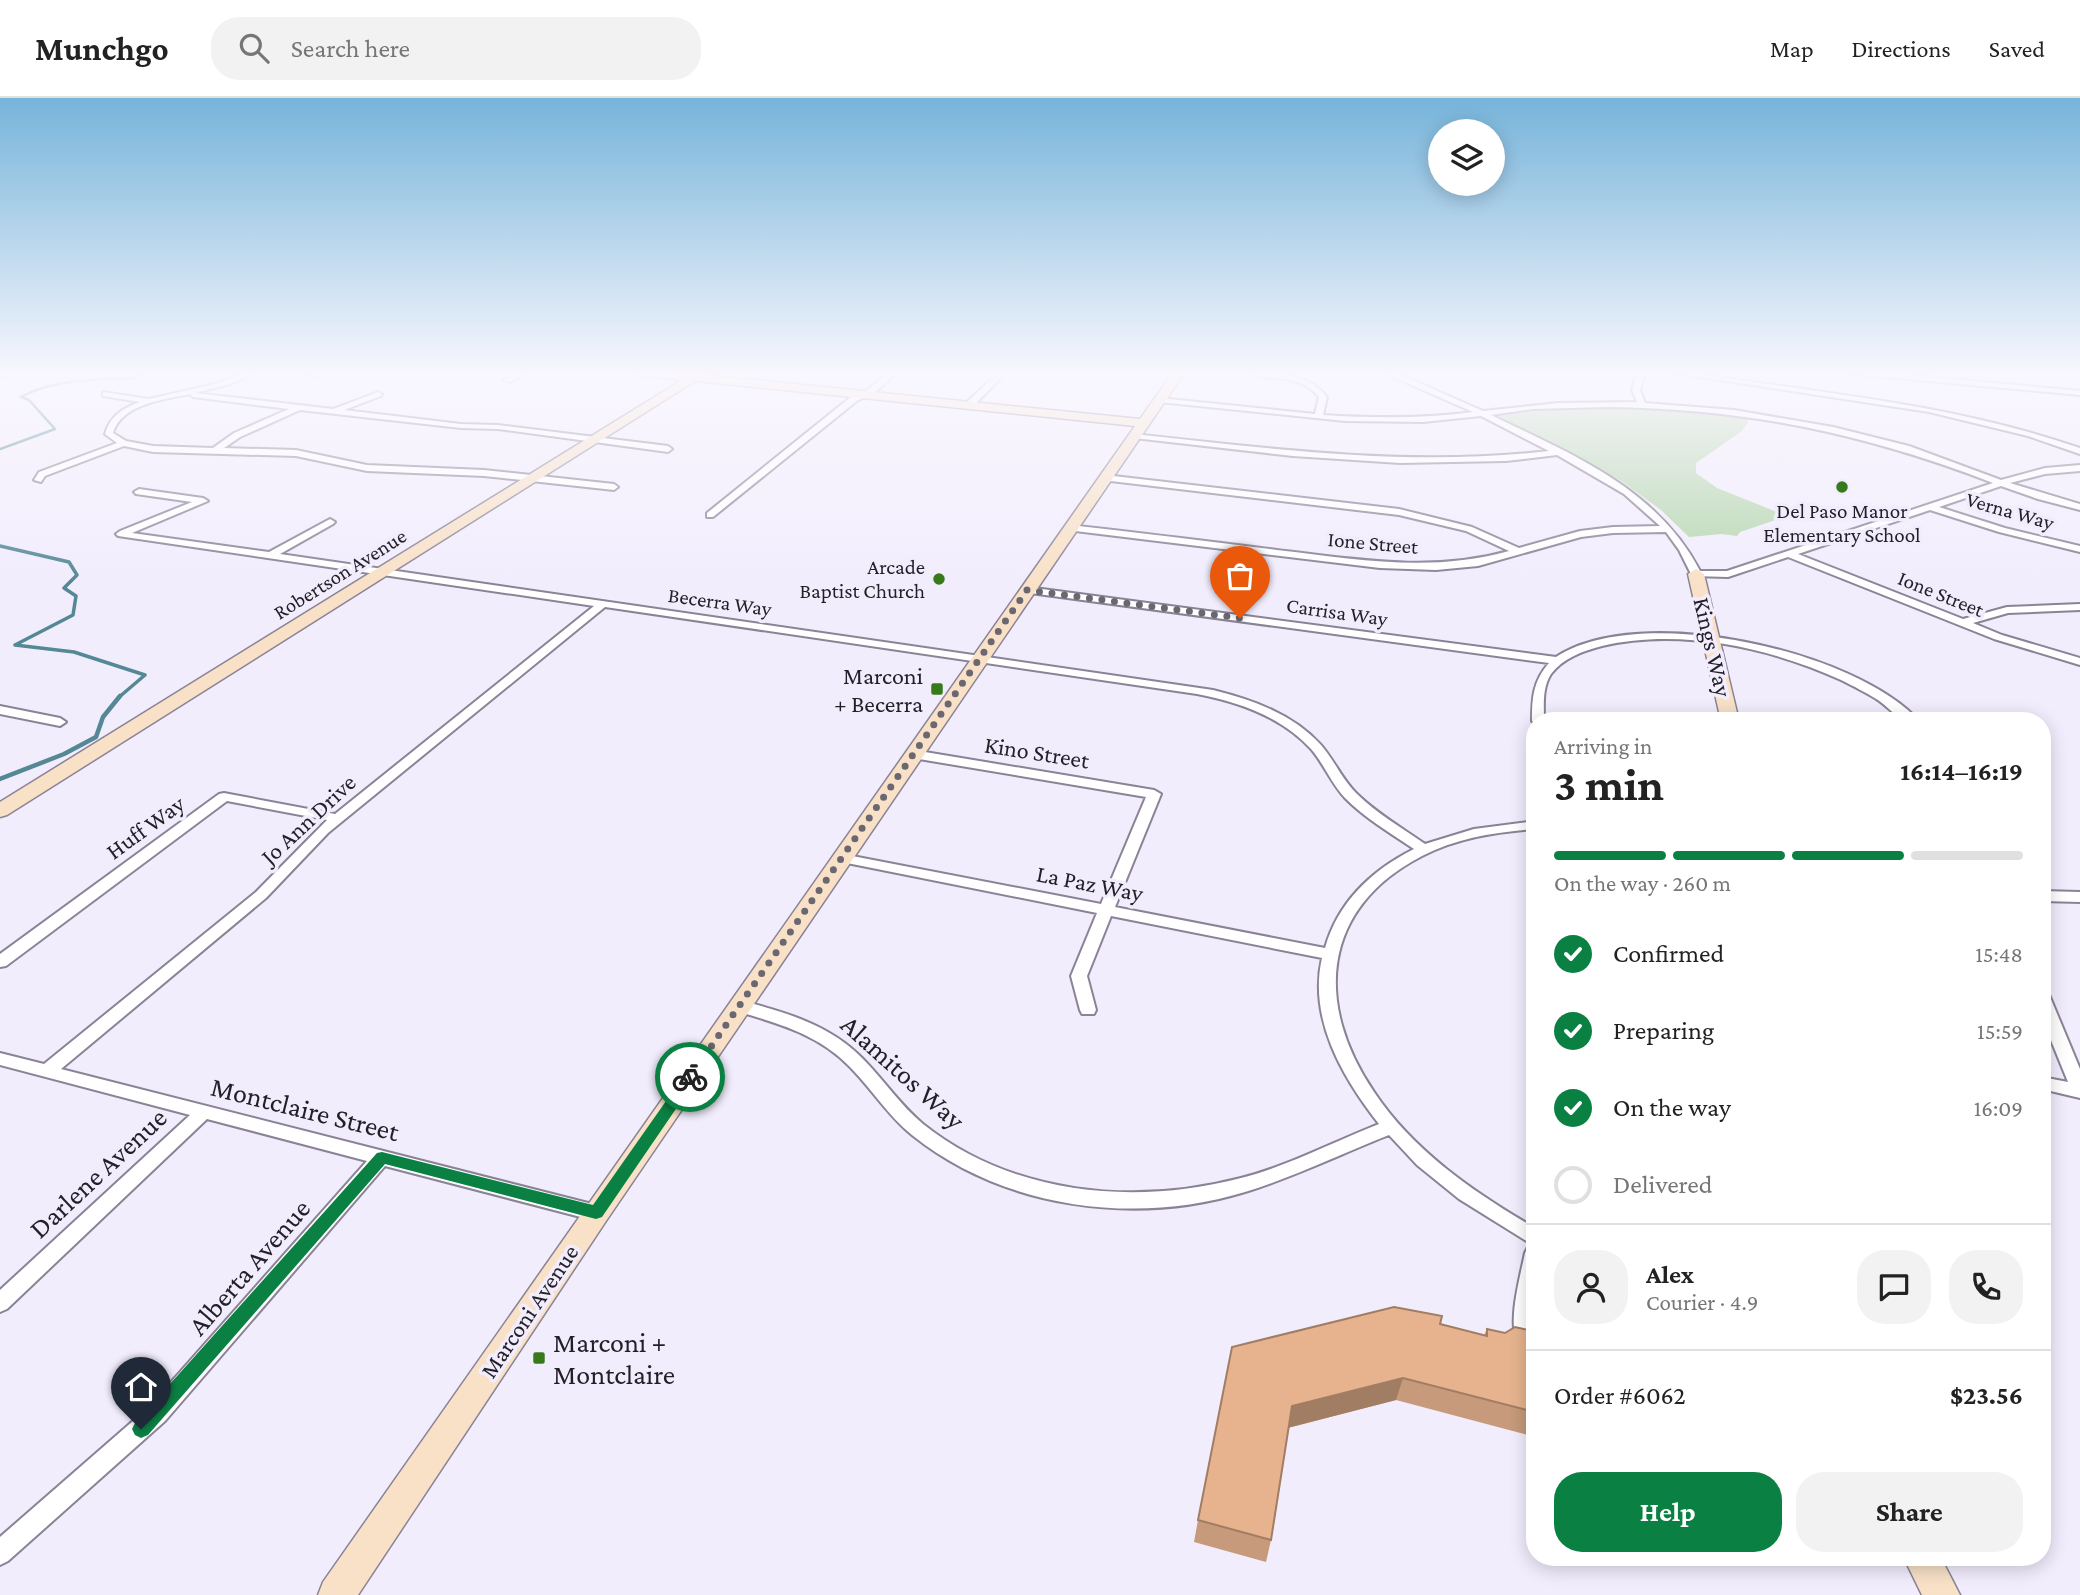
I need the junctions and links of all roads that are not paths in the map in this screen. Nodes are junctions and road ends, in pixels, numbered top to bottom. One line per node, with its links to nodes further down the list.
1 (228, 442): 12 (street)
2 (590, 442): 16 (street, Robertson Avenue)
3 (616, 442): 11 (street)
4 (801, 442): 24 (street)
5 (1130, 442): 17 (street, Marconi Avenue)
6 (1243, 442): 14 (street)
7 (1538, 442): 14 (street)
8 (1880, 442): 19 (street)
9 (2053, 442): 13 (street)
10 (123, 443): 12 (street); 18 (street)
11 (667, 449)
12 (215, 451): 16 (street)
13 (2080, 451)
14 (1559, 453): 27 (street)
15 (2080, 468): 19 (street)
16 (533, 478): 20 (street); 32 (street, Robertson Avenue)
17 (1105, 478): 26 (street, Marconi Avenue); 29 (street)
18 (38, 480)
19 (2001, 483): 22 (street); 23 (street)
20 (614, 487)
21 (139, 492): 31 (street, Becerra Way)
22 (1930, 507): 28 (street, Verna Way); 30 (street)
23 (2080, 507)
24 (710, 515)
25 (330, 522): 31 (street)
26 (1070, 528): 29 (street, Ione Street); 34 (street, Marconi Avenue)
27 (1669, 529): 29 (street, Ione Street); 33 (street)
28 (2080, 549)
29 (1519, 552)
30 (1791, 555): 33 (street); 37 (street, Ione Street)
31 (270, 556): 32 (street, Becerra Way)
32 (382, 572): 35 (street, Becerra Way); 48 (street, Robertson Avenue)
33 (1696, 573): 38 (street, Kings Way)
34 (1027, 590): 39 (street, Marconi Avenue); 40 (street, Carrisa Way)
35 (603, 604): 39 (street, Becerra Way); 49 (street, Jo Ann Drive)
36 (2080, 607): 37 (street)
37 (1961, 623): 41 (street, Ione Street)
38 (1712, 641): 40 (street); 44 (street, Kings Way); 45 (street)
39 (980, 659): 47 (street, Marconi Avenue); 51 (street, Becerra Way)
40 (1558, 661): 43 (street)
41 (2080, 662)
42 (0, 710): 46 (street)
43 (1539, 712)
44 (1728, 712)
45 (1901, 712)
46 (60, 722)
47 (913, 754): 52 (street, Marconi Avenue); 55 (street, Kino Street)
48 (0, 811)
49 (337, 818): 57 (street, Huff Way); 62 (street, Jo Ann Drive)
50 (1526, 826): 51 (street)
51 (1424, 849): 56 (street)
52 (842, 858): 55 (street, La Paz Way); 58 (street, Marconi Avenue)
53 (2051, 896): 54 (street)
54 (2080, 897)
55 (1108, 909): 56 (street, La Paz Way); 59 (street)
56 (1329, 954): 66 (street)
57 (0, 962)
58 (739, 1006): 66 (street, Alamitos Way); 68 (street, Marconi Avenue)
59 (1088, 1010)
60 (2051, 1019): 64 (street)
61 (0, 1059): 62 (street, Montclaire Street)
62 (47, 1071): 65 (street, Montclaire Street)
63 (2051, 1085): 64 (street)
64 (2080, 1091)
65 (204, 1112): 67 (street, Montclaire Street); 71 (street, Darlene Avenue)
66 (1391, 1127): 69 (street)
67 (382, 1157): 68 (street, Montclaire Street); 73 (street, Alberta Avenue)
68 (596, 1213): 75 (street, Marconi Avenue)
69 (1526, 1232)
70 (1526, 1300): 72 (street)
71 (0, 1303)
72 (1525, 1339)
73 (0, 1553)
74 (1926, 1566): 76 (street)
75 (336, 1595)
76 (1942, 1595)

